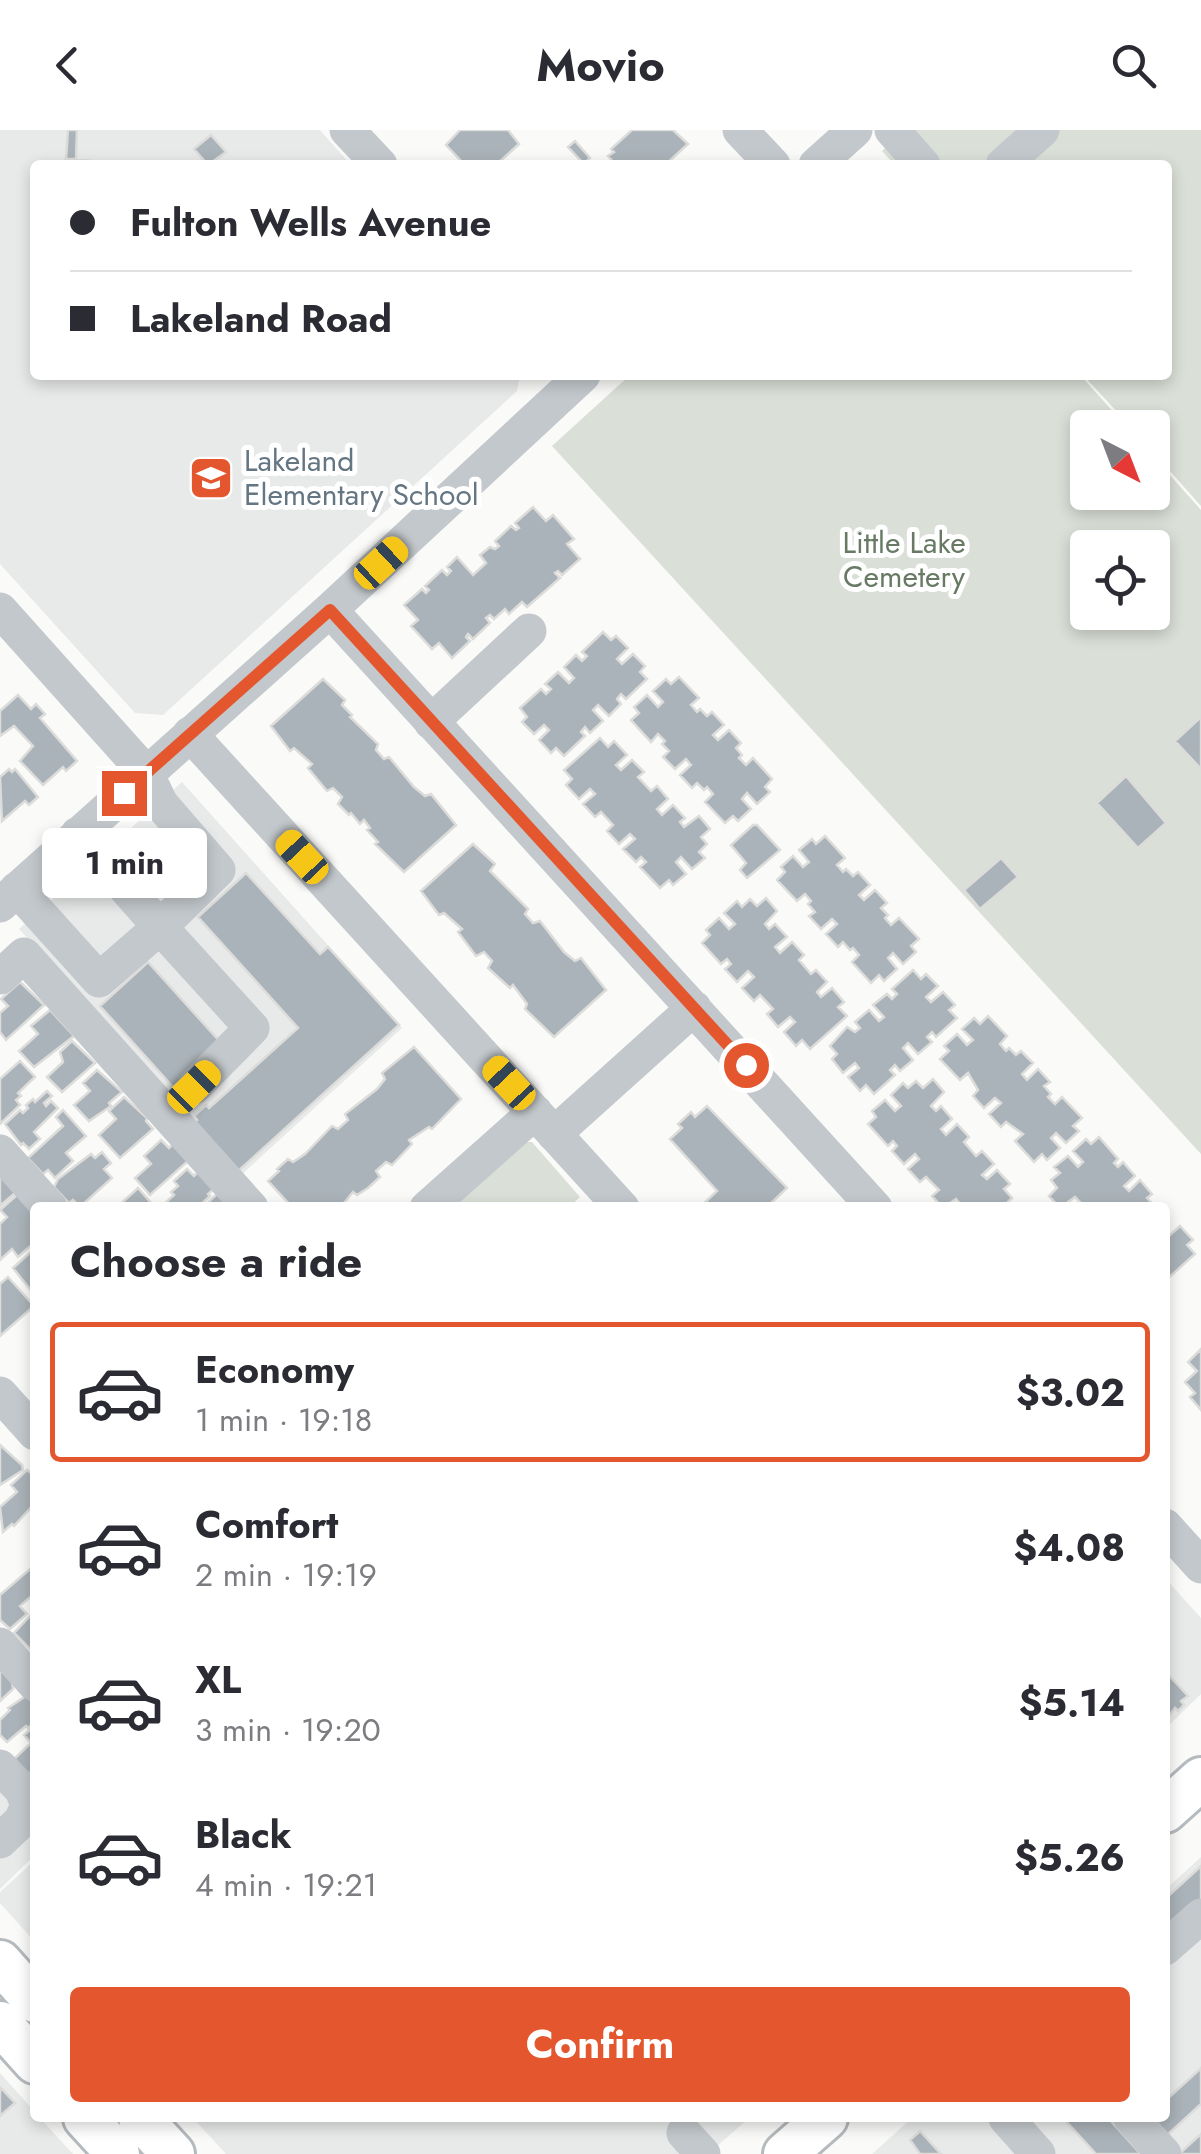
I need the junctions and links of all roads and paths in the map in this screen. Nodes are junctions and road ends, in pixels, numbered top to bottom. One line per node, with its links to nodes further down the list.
1 (347, 130): 6 (street)
2 (740, 130): 7 (street)
3 (855, 130): 8 (street)
4 (892, 130): 9 (street)
5 (1042, 130): 10 (street)
6 (375, 160)
7 (768, 160)
8 (822, 160)
9 (919, 160)
10 (1008, 160)
11 (578, 380): 13 (street)
12 (0, 610): 17 (street)
13 (330, 610): 15 (street); 16 (street)
14 (528, 631): 15 (street)
15 (431, 722): 22 (street)
16 (190, 734): 17 (street); 24 (street)
17 (146, 772): 18 (street); 20 (street)
18 (78, 834): 19 (street); 20 (street)
19 (9, 897): 20 (street)
20 (160, 927): 23 (street)
21 (0, 976): 27 (street)
22 (694, 1008): 24 (street); 30 (street)
23 (194, 1087)
24 (544, 1123): 28 (street); 29 (street)
25 (0, 1152): 26 (street)
26 (45, 1202)
27 (246, 1202)
28 (435, 1202)
29 (616, 1202)
30 (870, 1202)
31 (0, 1394): 32 (street)
32 (30, 1427)
33 (1170, 1532): 34 (street)
34 (1201, 1566)
35 (0, 1645): 36 (street)
36 (30, 1678)
37 (0, 1767): 40 (street)
38 (1201, 1779): 39 (main road)
39 (1170, 1807)
40 (0, 1841)
41 (1201, 1916): 42 (street)
42 (1170, 1944)
43 (0, 1962): 44 (main road)
44 (16, 2008): 45 (main road)
45 (30, 2048)
46 (89, 2122): 50 (main road)
47 (144, 2122): 51 (main road)
48 (1010, 2122): 52 (street)
49 (1135, 2122): 53 (street)
50 (118, 2154)
51 (173, 2154)
52 (1038, 2154)
53 (1164, 2154)

